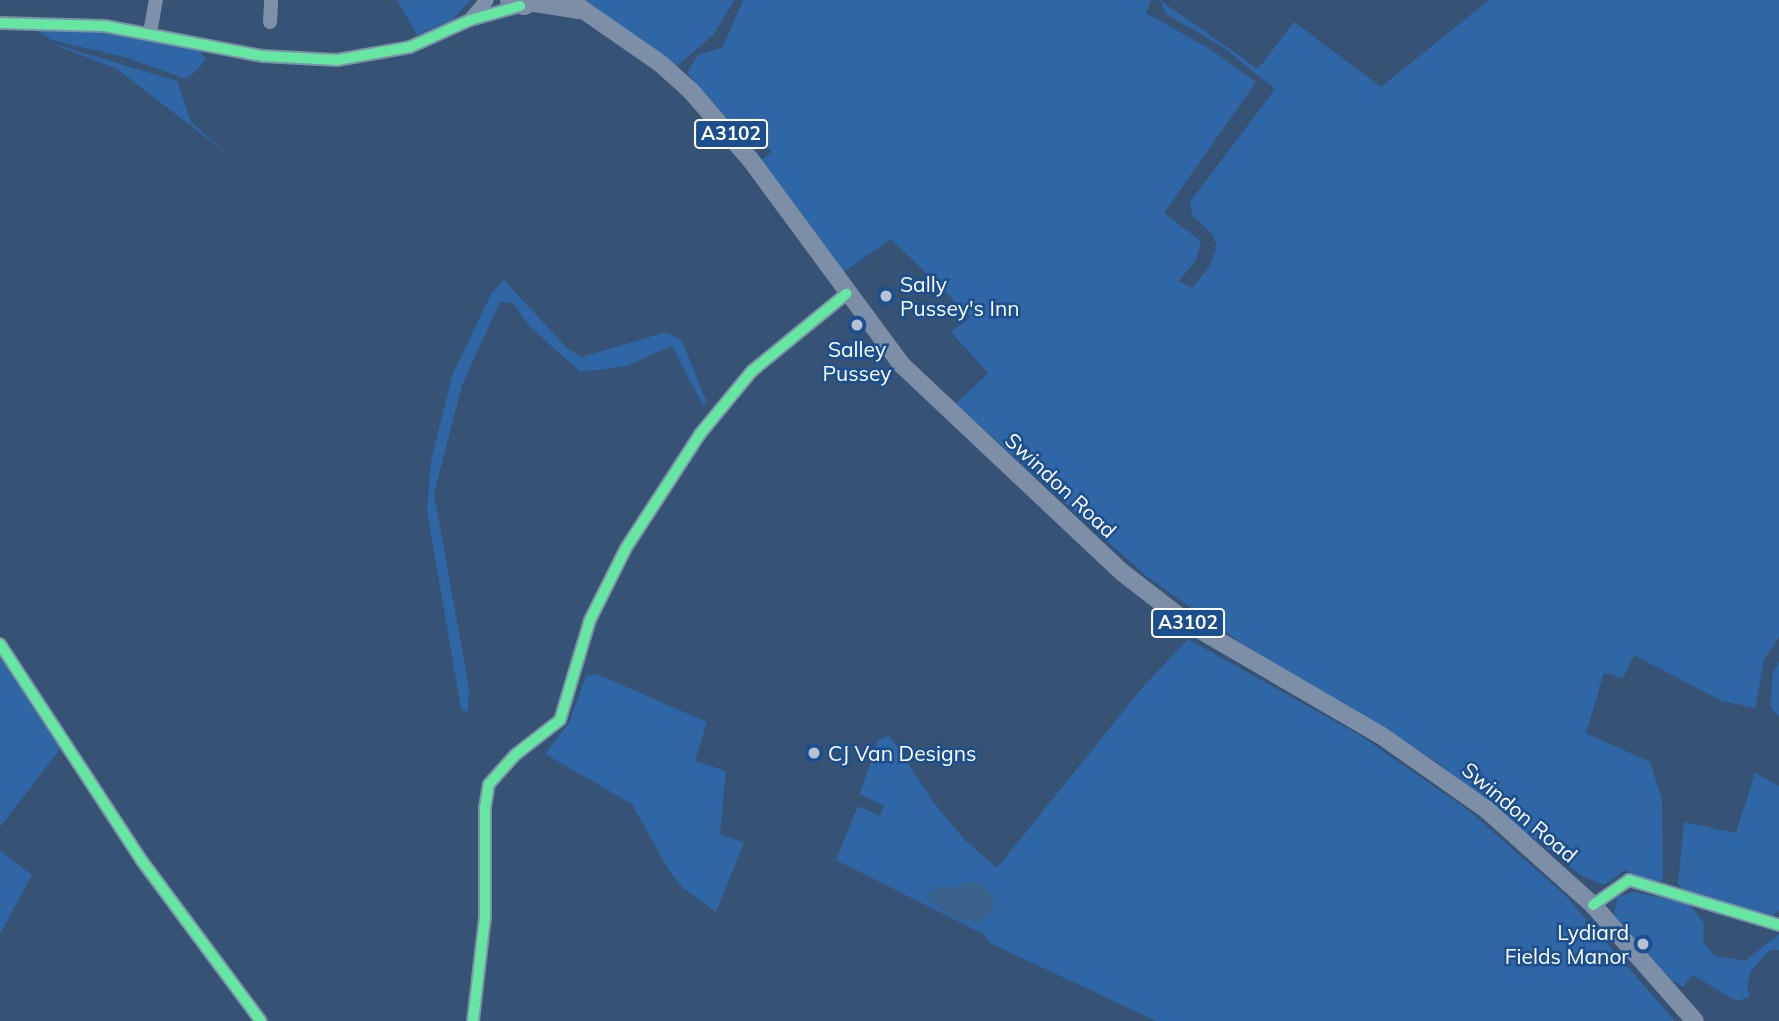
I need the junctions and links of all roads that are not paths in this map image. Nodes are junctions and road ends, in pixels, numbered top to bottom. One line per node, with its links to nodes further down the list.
1 (156, 0): 9 (street)
2 (271, 0): 7 (street)
3 (487, 0): 6 (street)
4 (526, 2): 5 (main road, Swindon Road / A3102); 6 (street)
5 (574, 5): 10 (main road, Swindon Road / A3102)
6 (470, 20): 9 (street)
7 (270, 22)
8 (0, 23): 9 (street)
9 (150, 33)
10 (846, 294): 12 (main road, Swindon Road / A3102); 15 (street)
11 (0, 644): 14 (street)
12 (1593, 905): 13 (street); 16 (main road, Swindon Road / A3102)
13 (1779, 925)
14 (261, 1021)
15 (473, 1021)
16 (1695, 1021)

